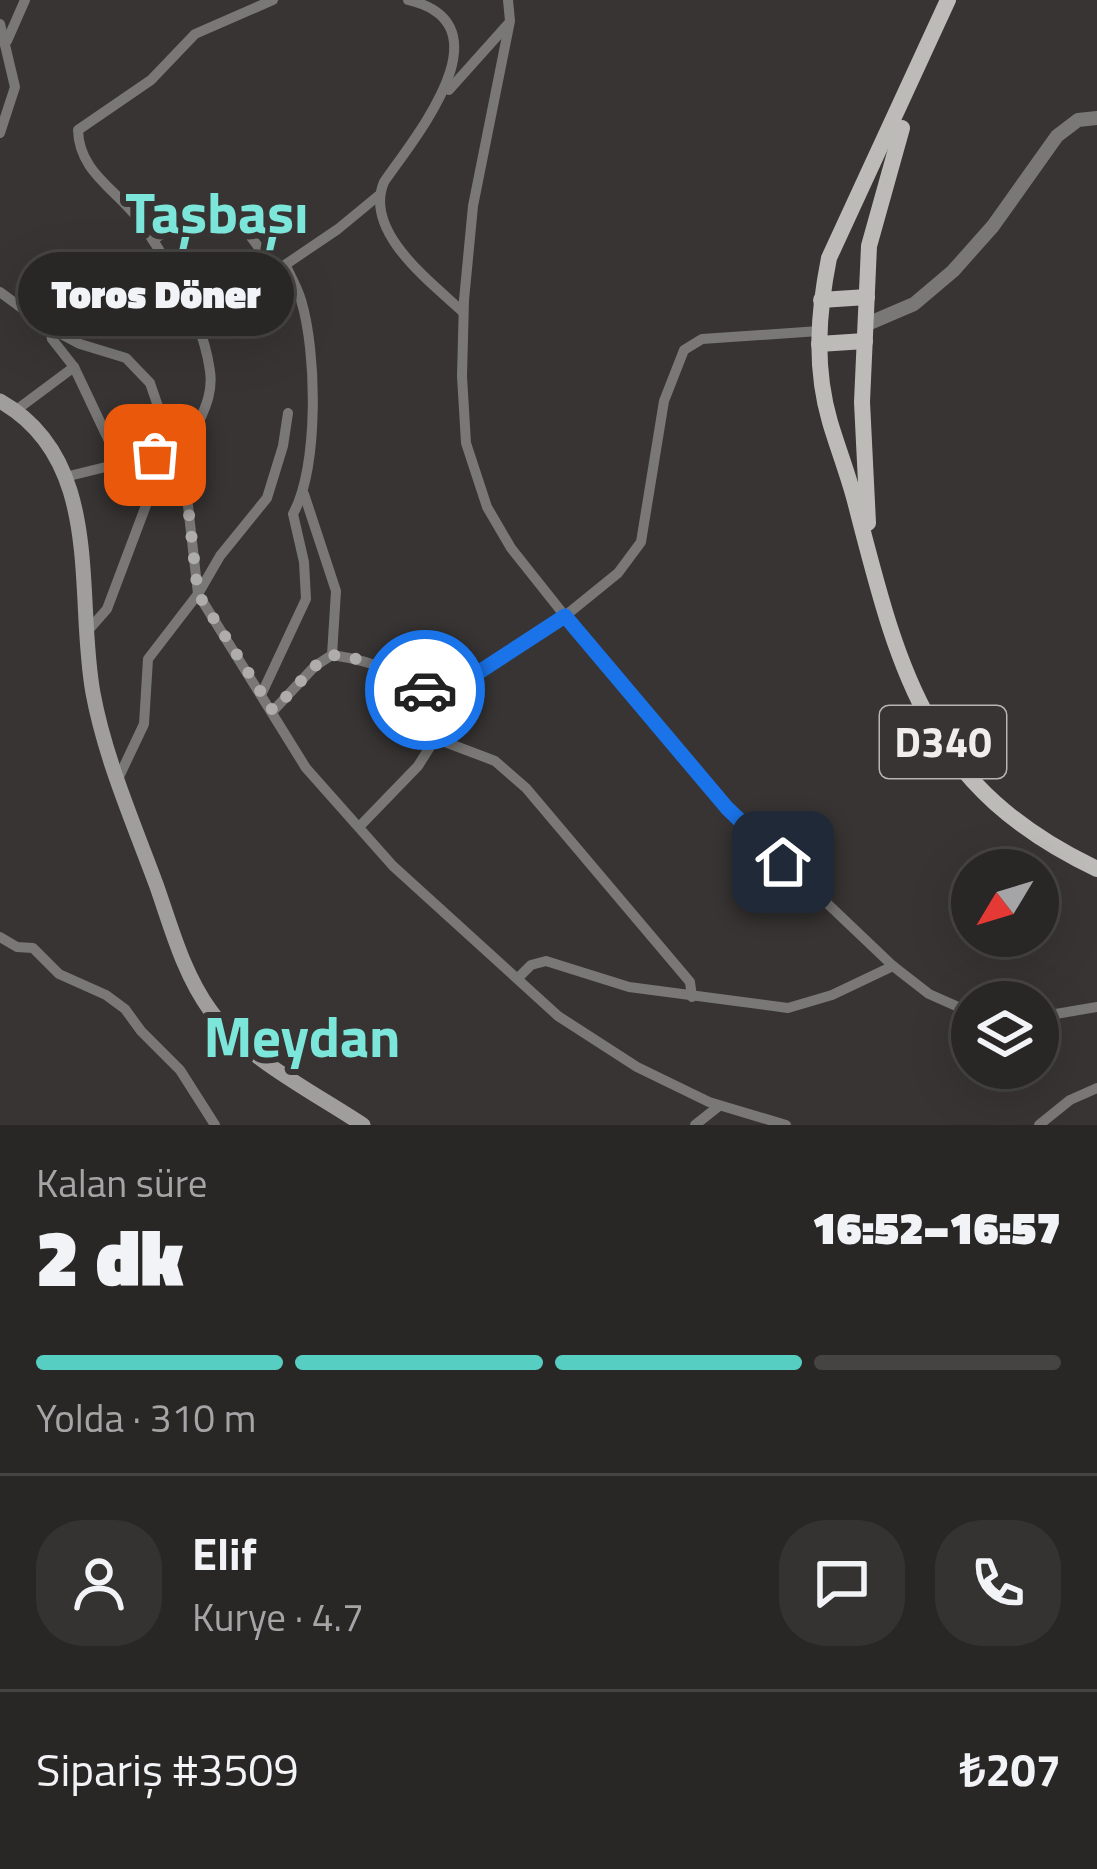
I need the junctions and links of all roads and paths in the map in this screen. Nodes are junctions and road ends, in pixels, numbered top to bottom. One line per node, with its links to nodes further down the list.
1 (25, 0): 8 (street)
2 (273, 0): 14 (street)
3 (408, 0): 10 (street)
4 (508, 0): 6 (street)
5 (947, 0): 9 (main road, D340)
6 (510, 21): 10 (street); 19 (street)
7 (0, 24): 8 (street)
8 (7, 41): 12 (street)
9 (926, 51): 17 (main road, D340); 18 (main road, D340)
10 (445, 94): 13 (street)
11 (1097, 118): 21 (street)
12 (0, 133)
13 (378, 196): 15 (street); 19 (street)
14 (153, 240): 15 (street); 30 (street)
15 (286, 266): 31 (street)
16 (0, 292): 20 (street)
17 (867, 297): 18 (main road); 21 (main road, D340)
18 (821, 300): 22 (main road, D340)
19 (464, 312): 34 (street)
20 (50, 328): 23 (street); 26 (street)
21 (865, 333): 22 (main road); 32 (main road, D340)
22 (819, 338): 32 (main road, D340); 34 (street)
23 (74, 367): 24 (street); 28 (street)
24 (8, 406): 29 (main road)
25 (288, 413): 33 (street)
26 (175, 451): 27 (street); 30 (street)
27 (155, 455): 28 (street); 35 (street)
28 (120, 464): 29 (street)
29 (65, 477): 35 (main road)
30 (186, 488): 33 (street)
31 (304, 494): 36 (street); 37 (street)
32 (869, 554): 43 (main road, D340)
33 (198, 594): 37 (street); 41 (street)
34 (565, 616): 39 (street); 45 (street)
35 (85, 634): 41 (main road)
36 (332, 655): 38 (street); 39 (street)
37 (262, 692): 38 (street)
38 (273, 711): 42 (street)
39 (449, 715): 40 (street)
40 (437, 739): 42 (street); 47 (street)
41 (118, 781): 54 (main road)
42 (359, 827): 46 (street)
43 (1097, 869)
44 (0, 937): 53 (street)
45 (893, 966): 47 (street); 48 (street)
46 (518, 978): 47 (street); 52 (street)
47 (692, 997)
48 (951, 1003)
49 (1097, 1007): 50 (street)
50 (1059, 1013)
51 (1097, 1088): 57 (street)
52 (719, 1106): 55 (street); 56 (street)
53 (215, 1125)
54 (362, 1125)
55 (695, 1125)
56 (786, 1125)
57 (1039, 1125)

